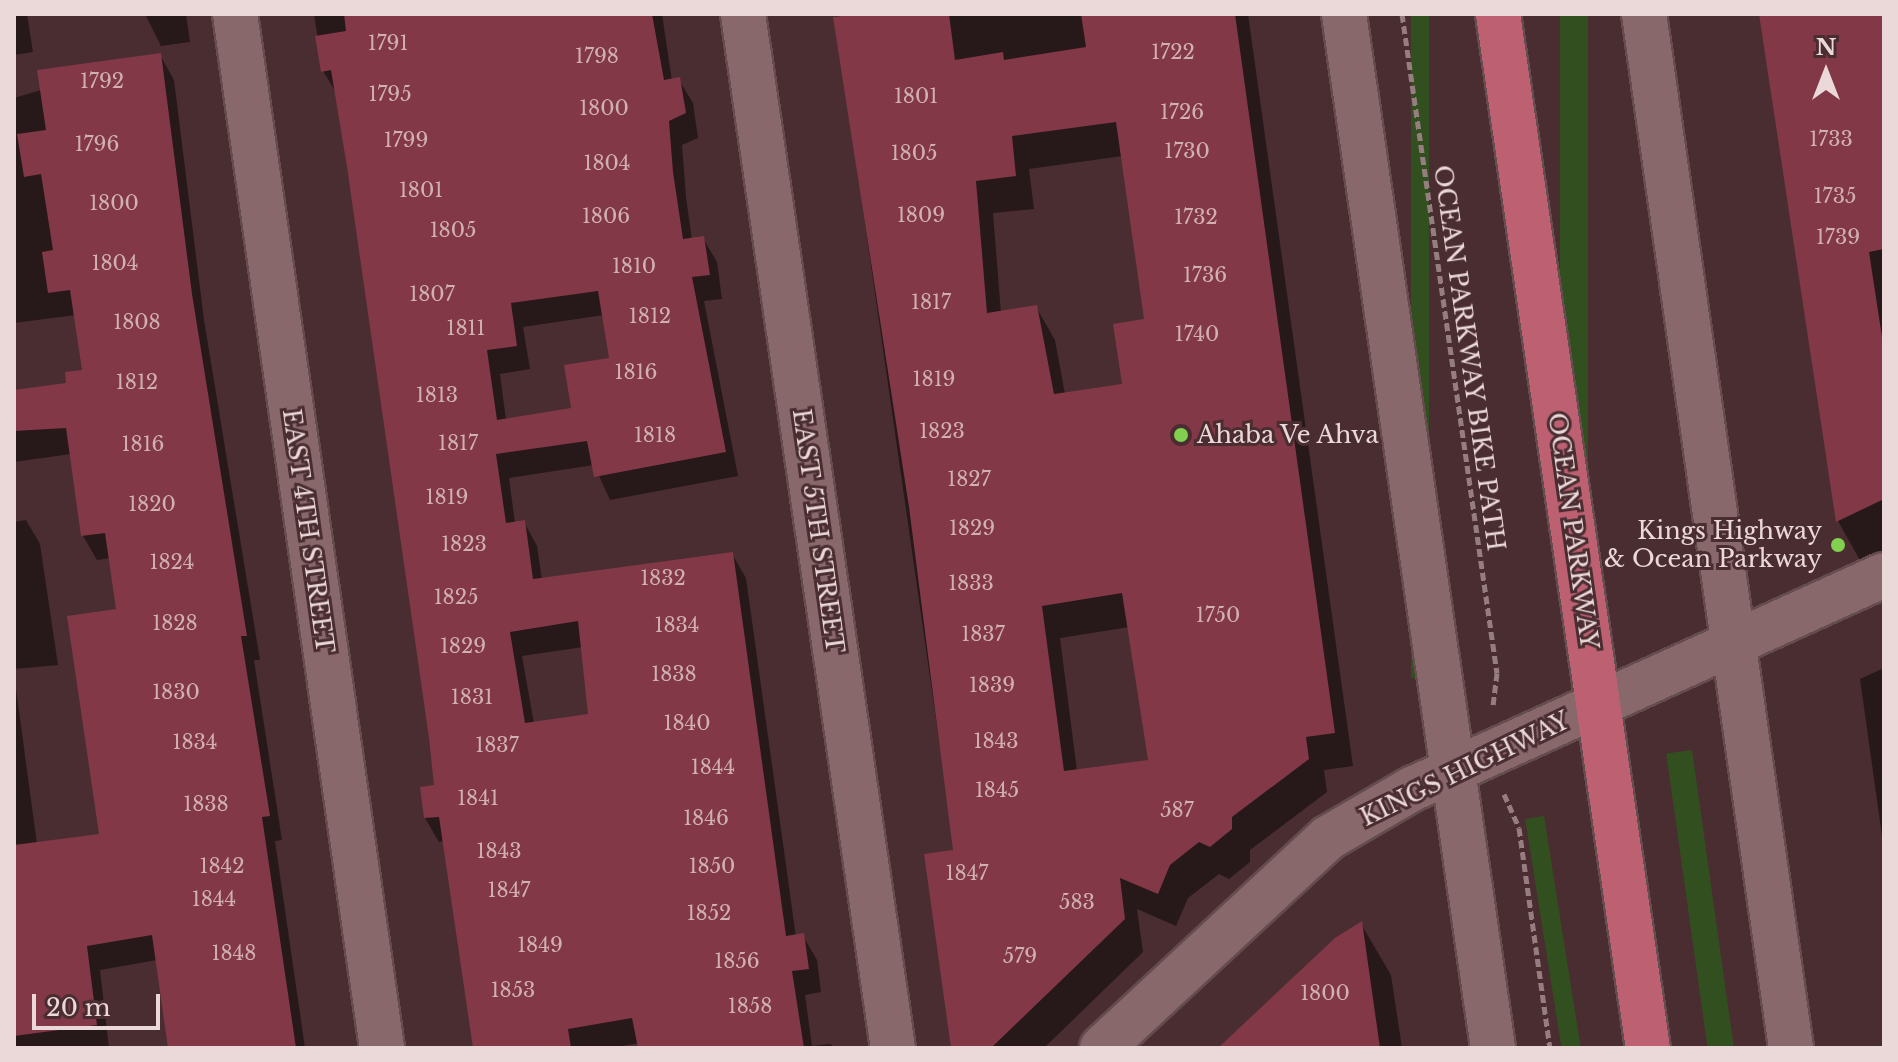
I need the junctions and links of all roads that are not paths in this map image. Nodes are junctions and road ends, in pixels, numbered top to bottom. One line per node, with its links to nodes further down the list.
1 (235, 14): 10 (street, EAST 4TH STREET)
2 (743, 14): 11 (street, EAST 5TH STREET)
3 (1344, 14): 9 (street)
4 (1498, 14): 8 (main road, OCEAN PARKWAY)
5 (1644, 14): 7 (street)
6 (1884, 575): 7 (street, KINGS HIGHWAY)
7 (1732, 644): 8 (street, KINGS HIGHWAY); 15 (street)
8 (1597, 705): 9 (street, KINGS HIGHWAY); 14 (main road, OCEAN PARKWAY)
9 (1452, 771): 12 (street, KINGS HIGHWAY); 13 (street)
10 (382, 1048)
11 (893, 1048)
12 (1102, 1048)
13 (1493, 1048)
14 (1648, 1048)
15 (1791, 1048)

